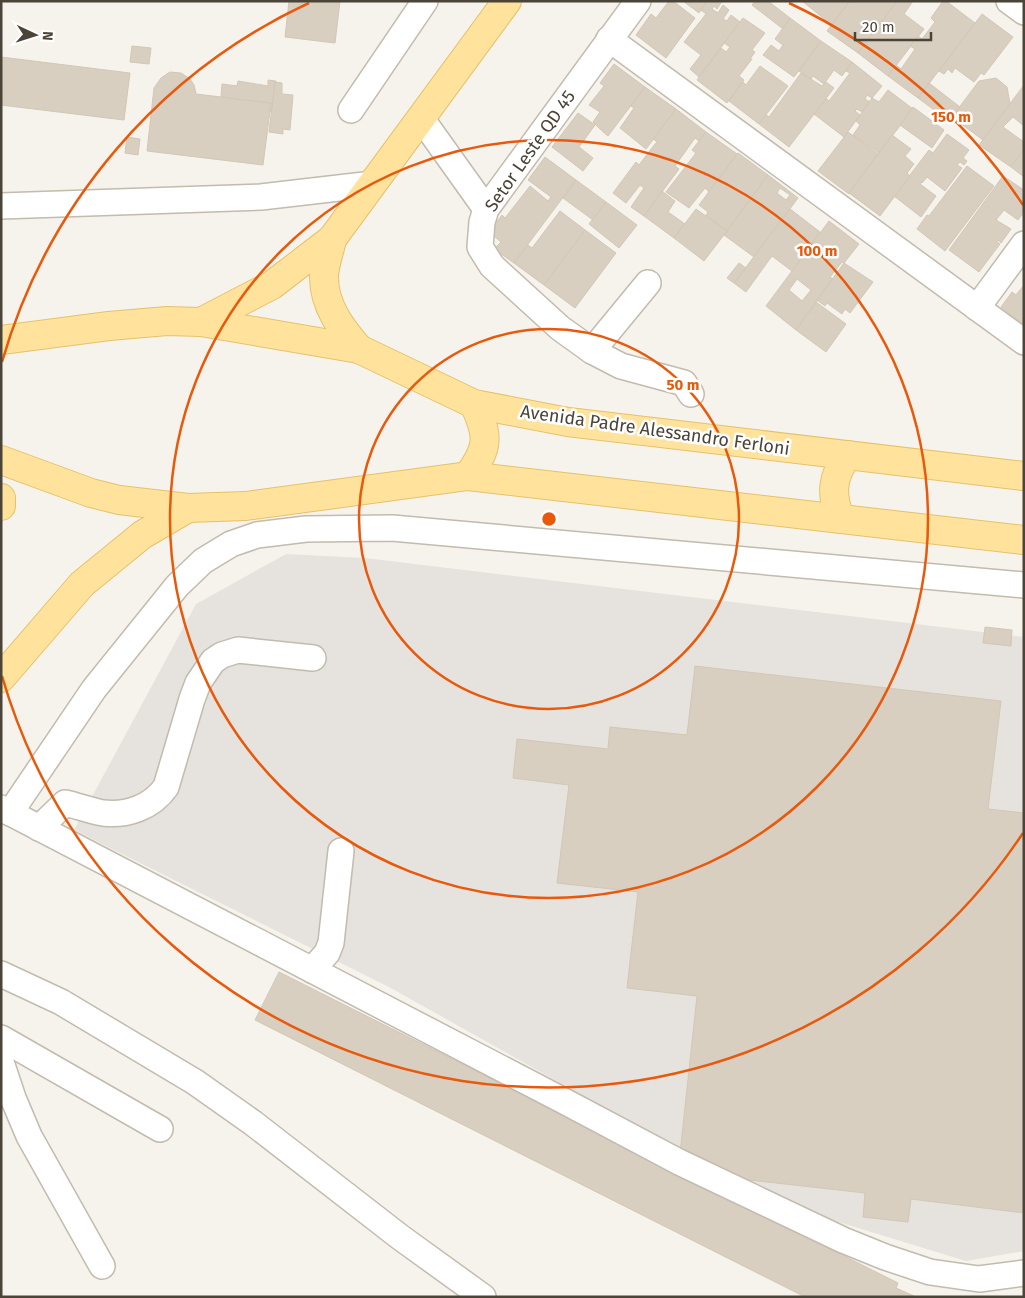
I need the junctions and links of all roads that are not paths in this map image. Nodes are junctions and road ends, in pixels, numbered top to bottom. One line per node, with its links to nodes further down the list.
1 (425, 1): 7 (street)
2 (507, 1): 8 (main road)
3 (638, 1): 6 (street, Setor Leste QD 45)
4 (1009, 1): 5 (street)
5 (1024, 12)
6 (609, 39): 11 (street, Setor Leste QD 45); 15 (street)
7 (351, 110)
8 (421, 118): 9 (main road); 11 (street)
9 (373, 184): 10 (street); 12 (main road)
10 (1, 206)
11 (486, 209): 20 (street, Setor Leste QD 45)
12 (332, 239): 16 (main road); 19 (main road)
13 (1024, 244): 15 (street)
14 (648, 284): 20 (street)
15 (977, 308): 18 (street)
16 (202, 322): 17 (main road, Avenida Padre Alessandro Ferloni); 19 (main road, Avenida Padre Alessandro Ferloni)
17 (1, 340)
18 (1024, 342)
19 (359, 350): 22 (main road, Avenida Padre Alessandro Ferloni)
20 (592, 351): 21 (street, Setor Leste QD 45)
21 (691, 394)
22 (474, 404): 23 (main road, Avenida Padre Alessandro Ferloni); 25 (main road)
23 (848, 455): 26 (main road, Avenida Padre Alessandro Ferloni); 30 (main road)
24 (1, 460): 29 (main road)
25 (468, 476): 29 (main road); 30 (main road)
26 (1024, 476)
27 (1, 498): 28 (main road)
28 (1, 506)
29 (188, 508): 34 (main road)
30 (841, 519): 31 (main road)
31 (1024, 540)
32 (1024, 585): 35 (street)
33 (313, 658): 36 (street)
34 (1, 678)
35 (28, 786): 36 (street); 37 (street)
36 (65, 803): 38 (street)
37 (6, 811): 38 (street)
38 (39, 828): 40 (street)
39 (341, 851): 40 (street)
40 (312, 970): 46 (street)
41 (1, 974): 47 (street)
42 (1, 1038): 44 (street)
43 (1, 1062): 45 (street)
44 (160, 1129)
45 (102, 1266)
46 (1024, 1273)
47 (483, 1297)

